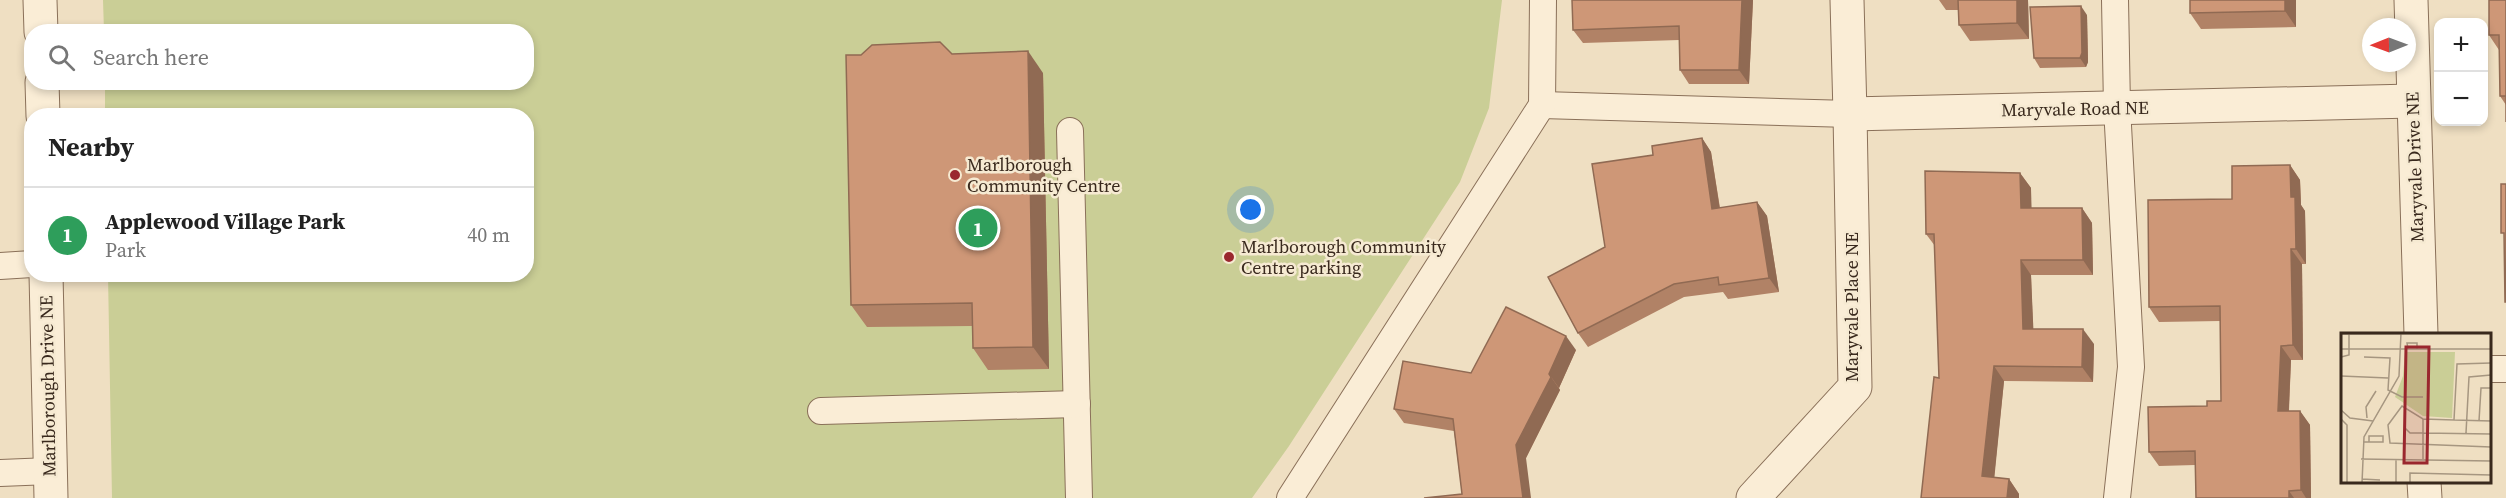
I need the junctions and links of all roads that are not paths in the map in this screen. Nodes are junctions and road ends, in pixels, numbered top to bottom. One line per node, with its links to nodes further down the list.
1 (40, 0): 6 (street)
2 (1543, 0): 9 (lane)
3 (1847, 0): 12 (street)
4 (2115, 0): 11 (lane)
5 (2411, 0): 8 (street, Maryvale Drive NE)
6 (41, 24)
7 (42, 90): 10 (street)
8 (2412, 101): 11 (street, Maryvale Road NE); 17 (street, Maryvale Drive NE)
9 (1542, 105): 12 (lane); 24 (lane)
10 (43, 108)
11 (2117, 108): 12 (street, Maryvale Road NE); 26 (lane)
12 (1850, 114): 25 (street, Maryvale Place NE)
13 (1070, 131): 18 (lane)
14 (24, 264): 15 (lane)
15 (0, 266)
16 (46, 282): 22 (street, Marlborough Drive NE)
17 (2421, 333)
18 (1077, 404): 19 (lane); 23 (lane)
19 (821, 411)
20 (0, 473): 22 (lane)
21 (2424, 483): 27 (street)
22 (50, 484)
23 (1079, 498)
24 (1290, 498)
25 (1754, 498)
26 (2117, 498)
27 (2425, 498)

